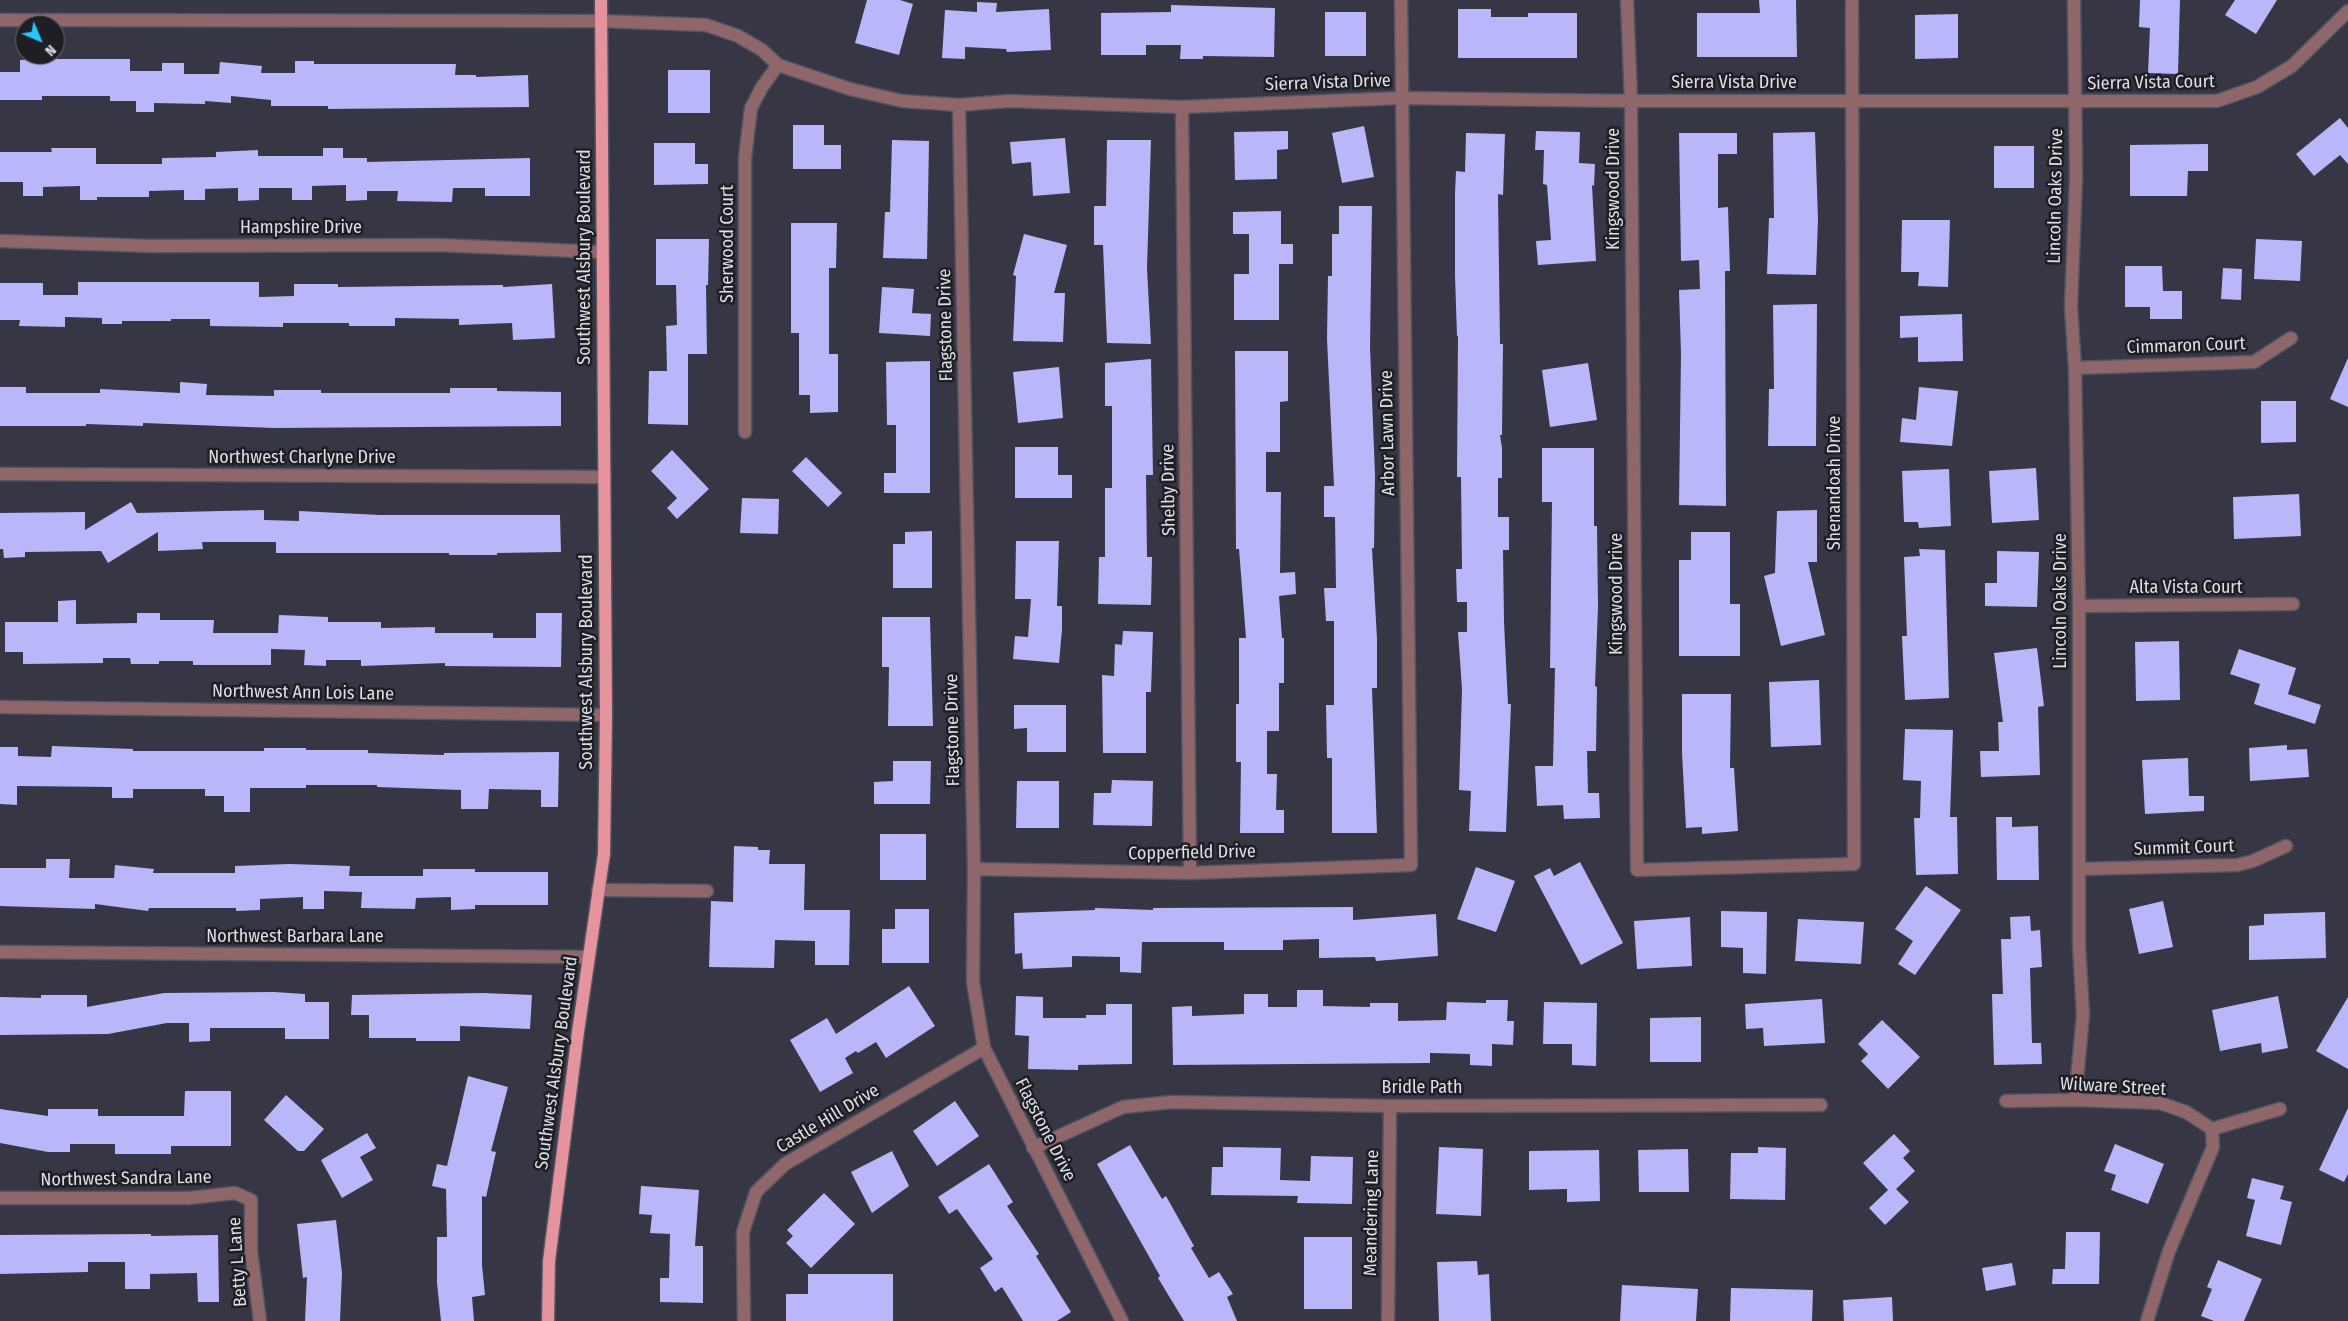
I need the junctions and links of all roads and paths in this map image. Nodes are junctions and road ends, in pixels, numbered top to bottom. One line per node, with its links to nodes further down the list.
1 (601, 0): 8 (main road, Southwest Alsbury Boulevard)
2 (1401, 0): 10 (street, Arbor Lawn Drive)
3 (1852, 0): 12 (street, Shenandoah Drive)
4 (2074, 0): 13 (street, Lincoln Oaks Drive)
5 (1627, 1): 11 (street)
6 (2348, 11): 13 (street, Sierra Vista Court)
7 (0, 20): 8 (street, Sierra Vista Drive)
8 (601, 21): 9 (street, Sierra Vista Drive); 17 (main road, Southwest Alsbury Boulevard)
9 (778, 65): 14 (street, Sierra Vista Drive); 20 (street, Sherwood Court)
10 (1400, 98): 11 (street, Sierra Vista Drive); 15 (street, Sierra Vista Drive); 29 (street, Arbor Lawn Drive)
11 (1631, 101): 12 (street, Sierra Vista Drive); 28 (street, Kingswood Drive)
12 (1851, 101): 13 (street, Sierra Vista Drive); 28 (street, Shenandoah Drive)
13 (2075, 102): 19 (street, Lincoln Oaks Drive)
14 (959, 105): 15 (street, Sierra Vista Drive); 30 (street, Flagstone Drive)
15 (1182, 107): 32 (street, Shelby Drive)
16 (0, 241): 17 (street, Hampshire Drive)
17 (601, 252): 22 (main road, Southwest Alsbury Boulevard)
18 (2291, 338): 19 (street, Cimmaron Court)
19 (2075, 368): 24 (street, Lincoln Oaks Drive)
20 (745, 432)
21 (0, 474): 22 (street, Northwest Charlyne Drive)
22 (605, 477): 26 (main road, Southwest Alsbury Boulevard)
23 (2293, 604): 24 (street, Alta Vista Court)
24 (2080, 606): 31 (street, Lincoln Oaks Drive)
25 (0, 708): 26 (street, Northwest Ann Lois Lane)
26 (606, 715): 33 (main road, Southwest Alsbury Boulevard)
27 (2286, 846): 31 (street, Summit Court)
28 (1854, 864)
29 (1411, 865): 32 (street, Copperfield Drive)
30 (974, 868): 32 (street, Copperfield Drive); 37 (street, Flagstone Drive)
31 (2079, 869): 38 (street, Lincoln Oaks Drive)
32 (1190, 873)
33 (598, 890): 34 (street); 36 (main road, Southwest Alsbury Boulevard)
34 (706, 891)
35 (0, 952): 36 (street, Northwest Barbara Lane)
36 (589, 956): 48 (main road, Southwest Alsbury Boulevard)
37 (984, 1048): 44 (street, Flagstone Drive); 49 (street, Castle Hill Drive)
38 (2074, 1100): 39 (street, Wilware Street); 43 (street, Wilware Street)
39 (2006, 1101)
40 (1820, 1105): 41 (street, Bridle Path)
41 (1390, 1106): 44 (street, Bridle Path); 51 (street, Meandering Lane)
42 (2280, 1109): 43 (street)
43 (2212, 1129): 52 (street)
44 (1033, 1148): 50 (street, Flagstone Drive)
45 (0, 1198): 46 (street, Northwest Sandra Lane)
46 (251, 1200): 47 (street, Betty L Lane)
47 (260, 1321)
48 (548, 1321)
49 (744, 1321)
50 (1122, 1321)
51 (1388, 1321)
52 (2147, 1321)

